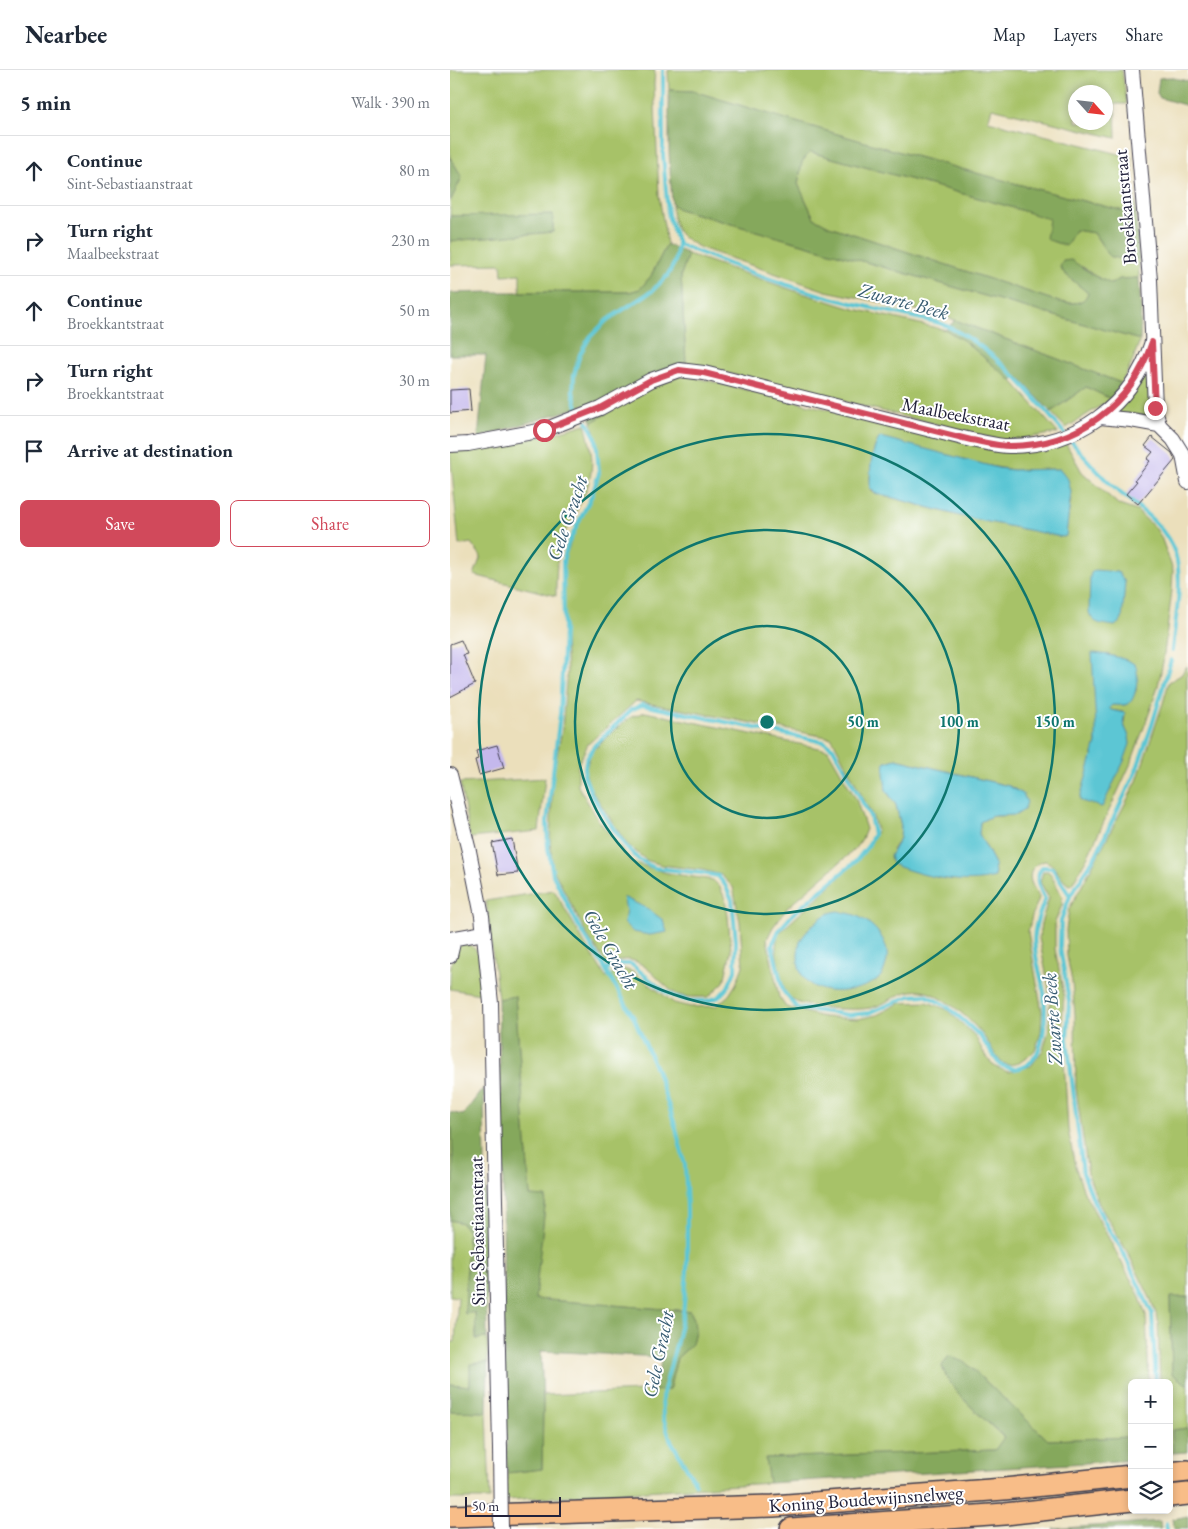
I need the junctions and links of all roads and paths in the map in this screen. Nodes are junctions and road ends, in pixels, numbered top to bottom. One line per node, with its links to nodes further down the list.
1 (1132, 70): 2 (street, Broekkantstraat)
2 (1152, 342): 3 (street, Broekkantstraat); 4 (street, Broekkantstraat)
3 (1100, 417): 4 (street); 5 (street, Maalbeekstraat)
4 (1159, 425): 6 (street)
5 (450, 445)
6 (1188, 482)
7 (450, 775): 8 (street, Sint-Sebastiaanstraat)
8 (484, 933): 9 (street); 18 (street, Sint-Sebastiaanstraat, bridge)
9 (452, 939): 10 (street)
10 (450, 956)
11 (1188, 1471): 12 (highway)
12 (1173, 1473)
13 (1128, 1476): 17 (highway, Koning Boudewijnsnelweg)
14 (1188, 1494): 15 (highway)
15 (1173, 1496)
16 (1128, 1500): 19 (highway, Koning Boudewijnsnelweg)
17 (450, 1516)
18 (501, 1529)
19 (791, 1529)

